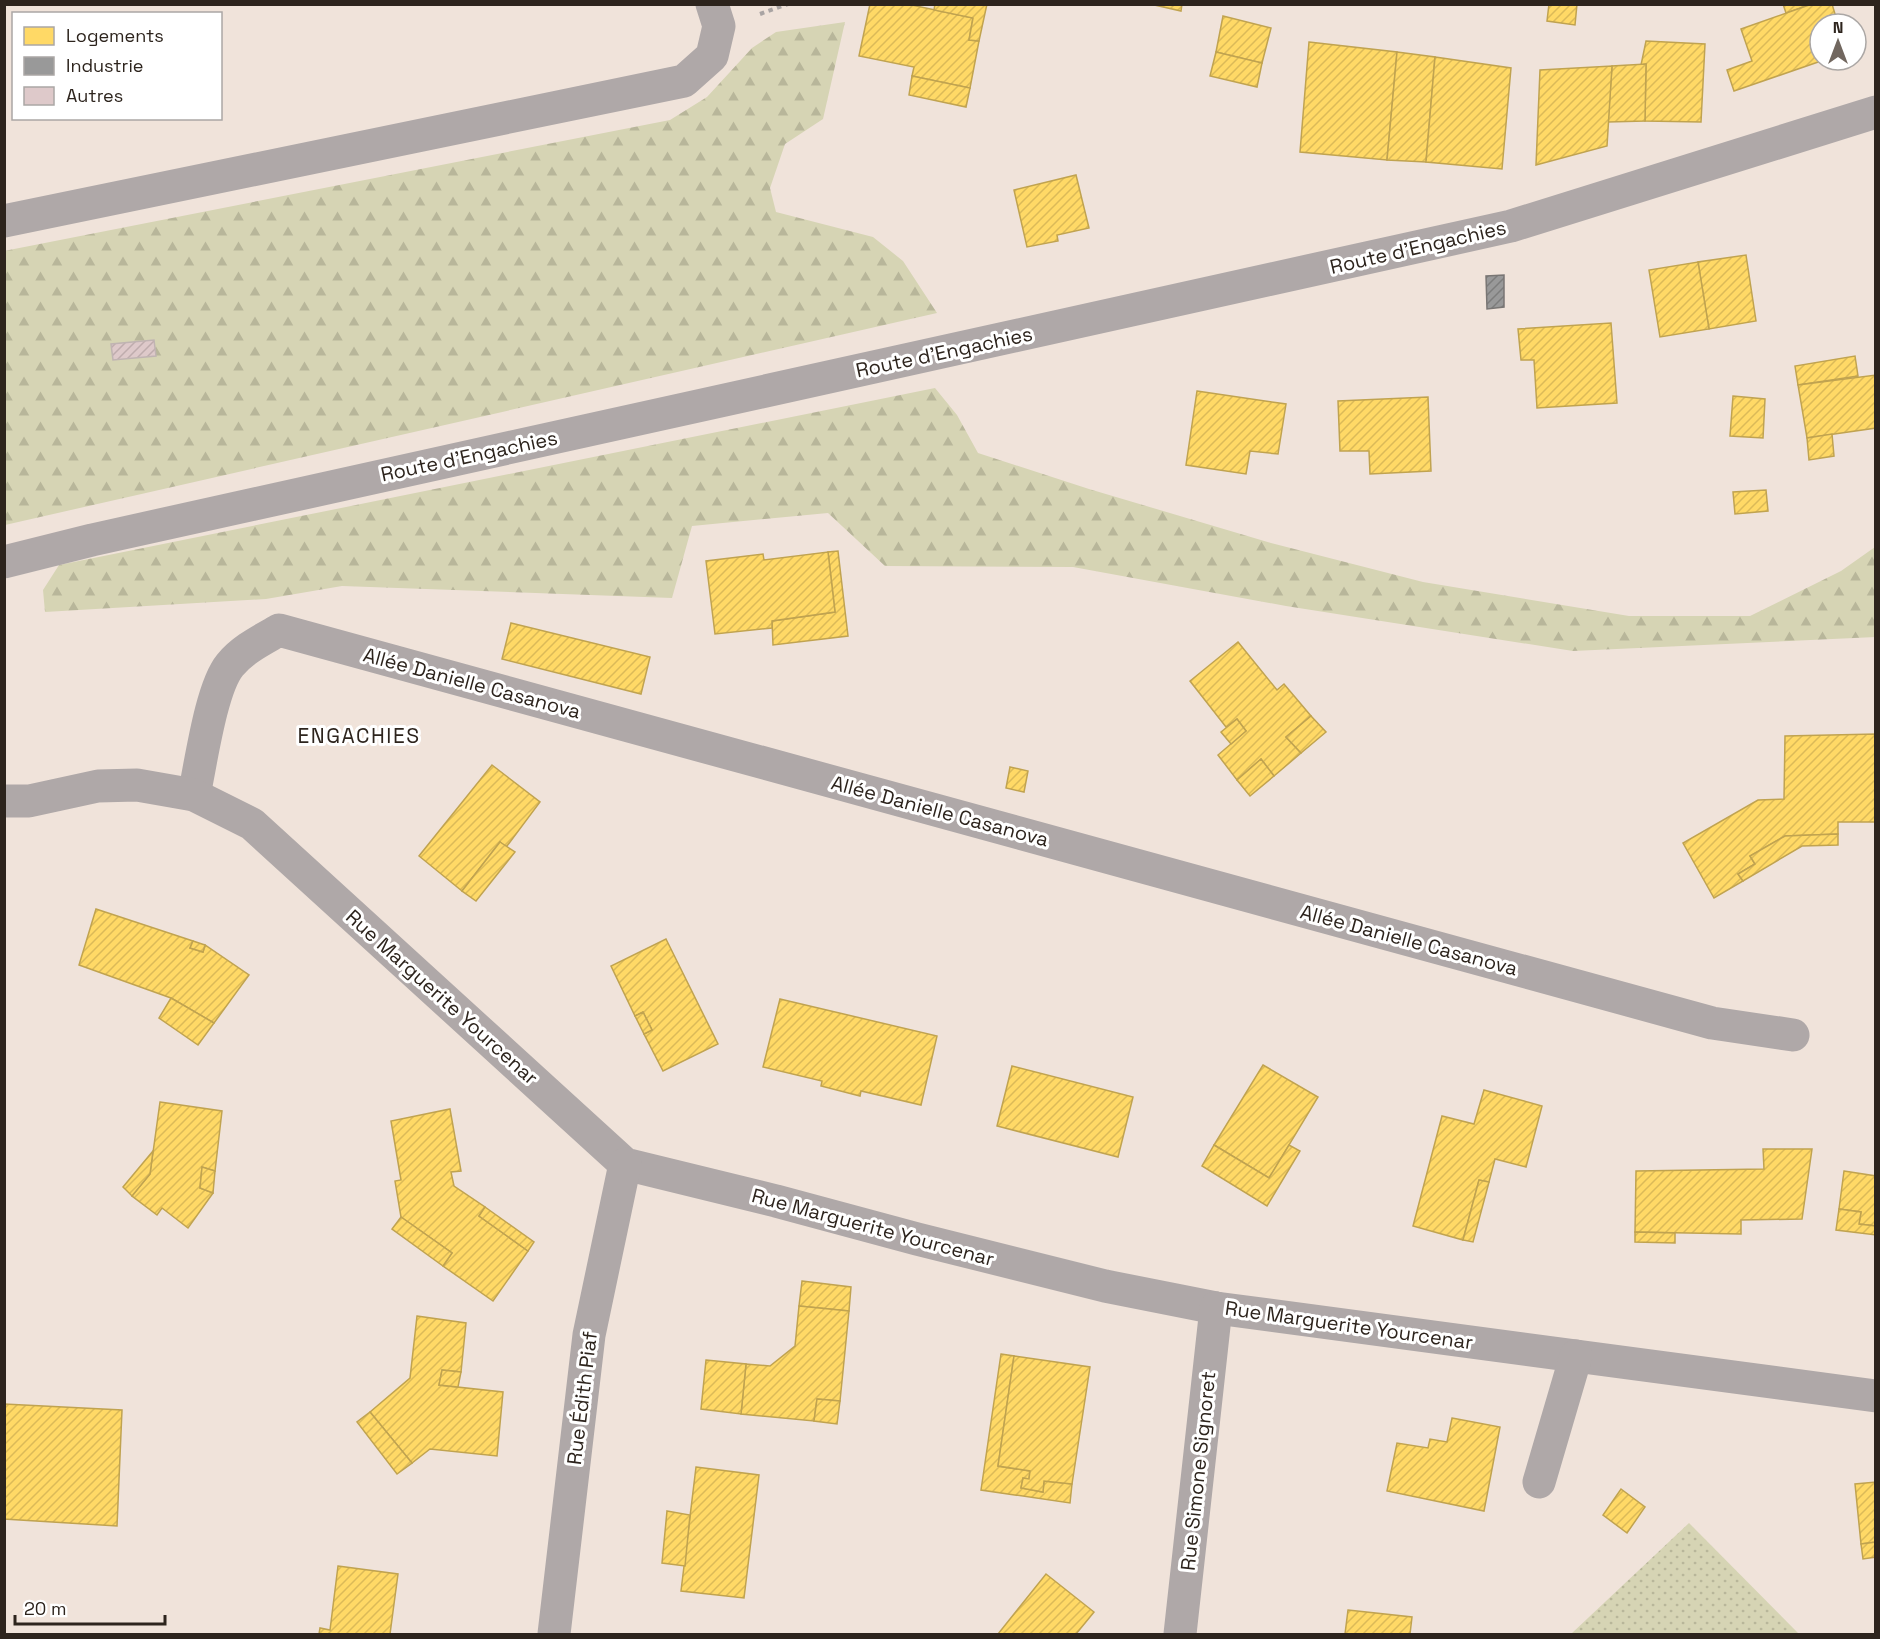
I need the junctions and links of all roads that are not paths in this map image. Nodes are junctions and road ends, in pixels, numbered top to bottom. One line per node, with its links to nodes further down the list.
1 (712, 4): 3 (street)
2 (1875, 112): 4 (street, Route d'Engachies)
3 (4, 221)
4 (4, 562)
5 (194, 795): 6 (street, Rue Marguerite Yourcenar); 7 (street, Allée Danielle Casanova); 8 (street, Rue Marguerite Yourcenar)
6 (4, 801)
7 (1793, 1035)
8 (625, 1164): 9 (street, Rue Marguerite Yourcenar); 13 (street, Rue Édith Piaf)
9 (1216, 1308): 10 (street, Rue Marguerite Yourcenar); 14 (street, Rue Simone Signoret)
10 (1576, 1356): 11 (street, Rue Marguerite Yourcenar); 12 (street)
11 (1875, 1396)
12 (1539, 1482)
13 (554, 1635)
14 (1180, 1635)

